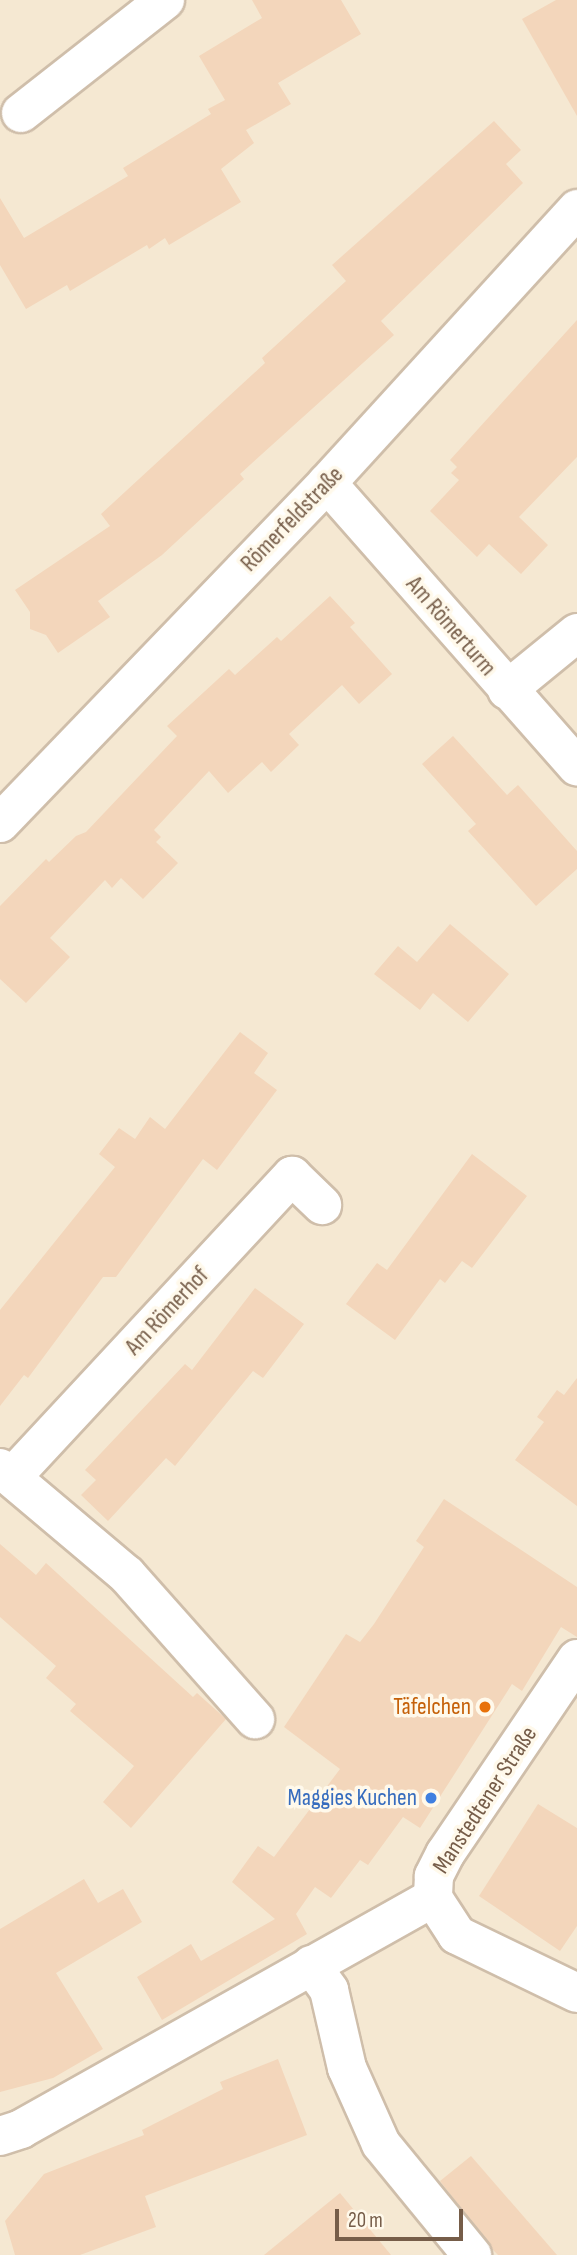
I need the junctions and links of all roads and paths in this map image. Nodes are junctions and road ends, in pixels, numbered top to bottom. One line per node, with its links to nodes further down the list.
1 (166, 0): 2 (street)
2 (21, 113)
3 (577, 209): 4 (street, Römerfeldstraße)
4 (327, 484): 6 (street, Am Römerturm); 8 (street, Römerfeldstraße)
5 (577, 633): 6 (street)
6 (507, 690): 7 (street, Am Römerturm)
7 (577, 767)
8 (0, 822)
9 (322, 1205): 10 (street, Am Römerhof)
10 (6, 1472): 12 (street, Am Römerhof)
11 (577, 1659): 13 (street, Manstedtener Straße)
12 (255, 1718)
13 (433, 1898): 14 (street, Manstedtener Straße); 15 (street)
14 (311, 1965): 16 (street, Manstedtener Straße); 17 (street)
15 (577, 1993)
16 (0, 2136)
17 (472, 2255)

